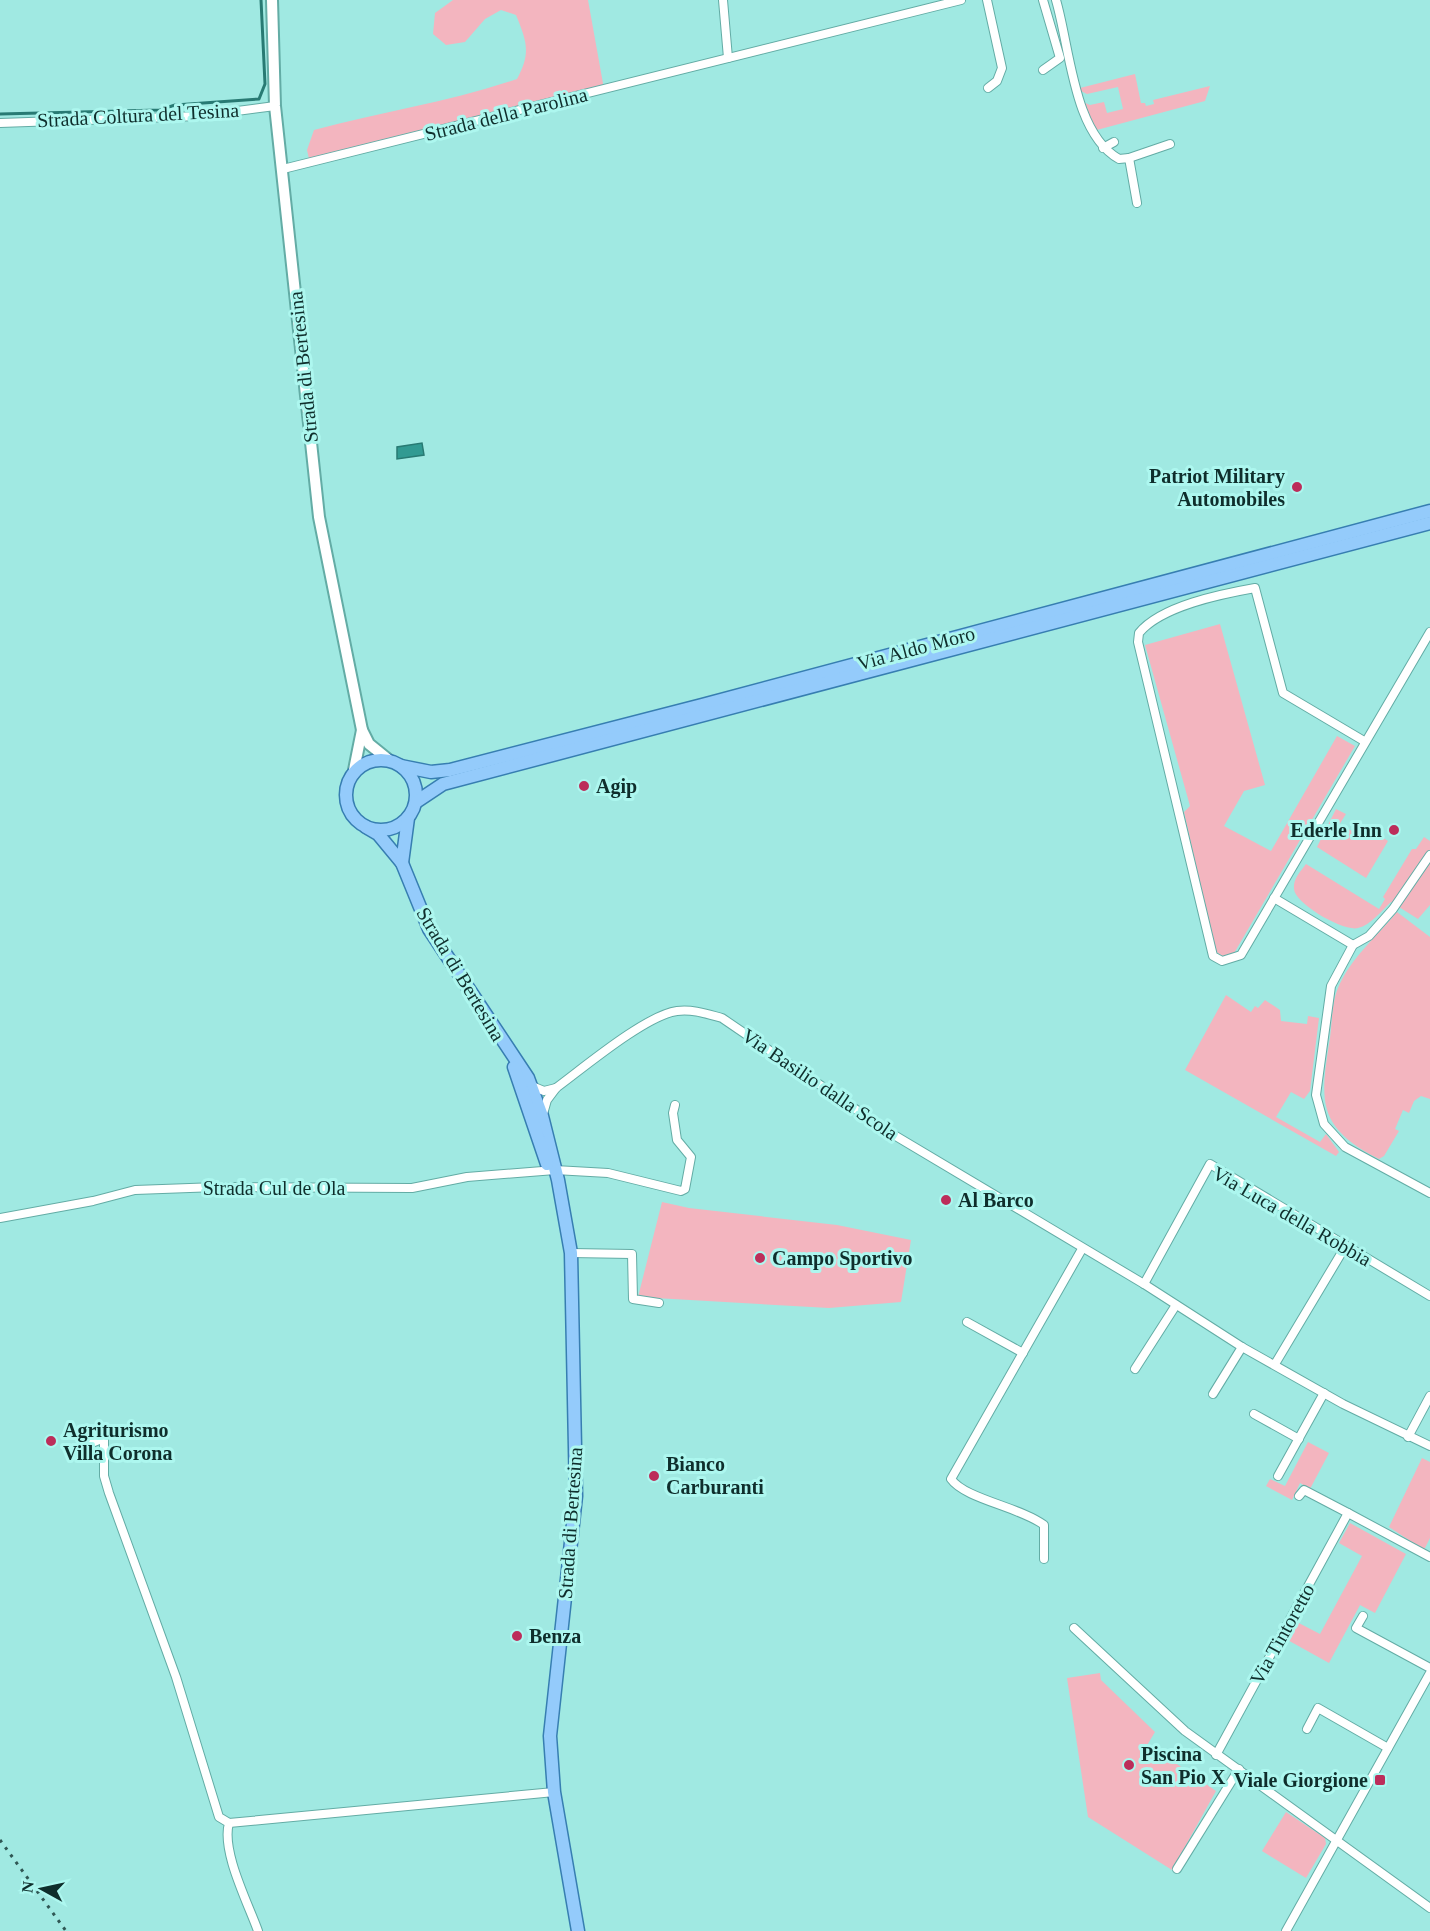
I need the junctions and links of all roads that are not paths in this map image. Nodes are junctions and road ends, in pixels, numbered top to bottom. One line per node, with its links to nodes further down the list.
1 (272, 0): 10 (street, Strada di Bertesina)
2 (723, 0): 7 (street)
3 (961, 0): 7 (street, Strada della Parolina)
4 (987, 0): 9 (street)
5 (1042, 0): 8 (street)
6 (1056, 0): 14 (street)
7 (728, 58): 16 (street, Strada della Parolina)
8 (1043, 70)
9 (988, 88)
10 (275, 106): 11 (street, Strada Coltura del Tesina); 16 (street, Strada di Bertesina)
11 (0, 123)
12 (1114, 142): 14 (street)
13 (1170, 144): 15 (street)
14 (1103, 147): 15 (street)
15 (1129, 158): 17 (street)
16 (283, 169): 21 (street, Strada di Bertesina)
17 (1137, 203)
18 (1430, 511): 23 (main road, Via Aldo Moro)
19 (1430, 523): 25 (main road, Via Aldo Moro)
20 (1430, 632): 22 (street)
21 (362, 730): 23 (street, Strada di Bertesina); 24 (street, Strada di Bertesina)
22 (1364, 741): 30 (street); 30 (street)
23 (396, 764): 24 (main road); 25 (main road, Strada di Bertesina)
24 (353, 775): 27 (main road, Strada di Bertesina)
25 (416, 802): 26 (main road, Strada di Bertesina)
26 (408, 818): 27 (main road); 29 (main road, Strada di Bertesina)
27 (366, 827): 29 (main road, Strada di Bertesina)
28 (1430, 855): 31 (street)
29 (402, 863): 32 (main road, Strada di Bertesina)
30 (1274, 898): 31 (street)
31 (1353, 945): 39 (street)
32 (508, 1052): 33 (main road, Strada di Bertesina); 34 (main road, Strada di Bertesina)
33 (518, 1077): 36 (street); 38 (main road, Strada di Bertesina)
34 (531, 1086): 35 (street); 36 (main road, Strada di Bertesina)
35 (556, 1089): 36 (street, Via Basilio dalla Scola); 42 (street, Via Basilio dalla Scola)
36 (542, 1101): 38 (main road, Strada di Bertesina)
37 (675, 1105): 38 (street)
38 (552, 1170): 40 (street, Strada Cul de Ola); 43 (main road, Strada di Bertesina)
39 (1430, 1193)
40 (0, 1218)
41 (1345, 1247): 44 (street, Via Luca della Robbia); 45 (street, Via Luca della Robbia); 51 (street)
42 (1082, 1249): 44 (street, Via Basilio dalla Scola); 50 (street)
43 (571, 1253): 46 (street); 74 (main road, Strada di Bertesina)
44 (1144, 1284): 47 (street, Via Basilio dalla Scola)
45 (1430, 1296)
46 (659, 1303)
47 (1176, 1305): 49 (street, Via Basilio dalla Scola); 52 (street)
48 (967, 1322): 50 (street)
49 (1242, 1347): 51 (street, Via Basilio dalla Scola); 54 (street)
50 (1023, 1353): 65 (street)
51 (1275, 1364): 53 (street, Via Basilio dalla Scola)
52 (1135, 1369)
53 (1324, 1393): 57 (street, Via Basilio dalla Scola); 58 (street)
54 (1213, 1394)
55 (1430, 1396): 57 (street)
56 (1254, 1414): 58 (street)
57 (1408, 1437): 59 (street, Via Basilio dalla Scola)
58 (1299, 1439): 61 (street)
59 (1430, 1446)
60 (72, 1451): 75 (street)
61 (1278, 1476)
62 (1299, 1496): 63 (street)
63 (1348, 1514): 64 (street); 72 (street, Via Tintoretto)
64 (1430, 1557)
65 (1044, 1559)
66 (1363, 1616): 68 (street)
67 (1074, 1628): 72 (street)
68 (1430, 1668)
69 (1430, 1673): 71 (street)
70 (1307, 1729): 71 (street)
71 (1388, 1748): 76 (street)
72 (1216, 1755): 73 (street)
73 (1239, 1769): 76 (street); 77 (street)
74 (554, 1792): 75 (street); 79 (main road, Strada di Bertesina)
75 (229, 1822): 80 (street)
76 (1337, 1840): 78 (street); 81 (street)
77 (1177, 1869)
78 (1430, 1908)
79 (577, 1930)
80 (258, 1931)
81 (1286, 1931)

